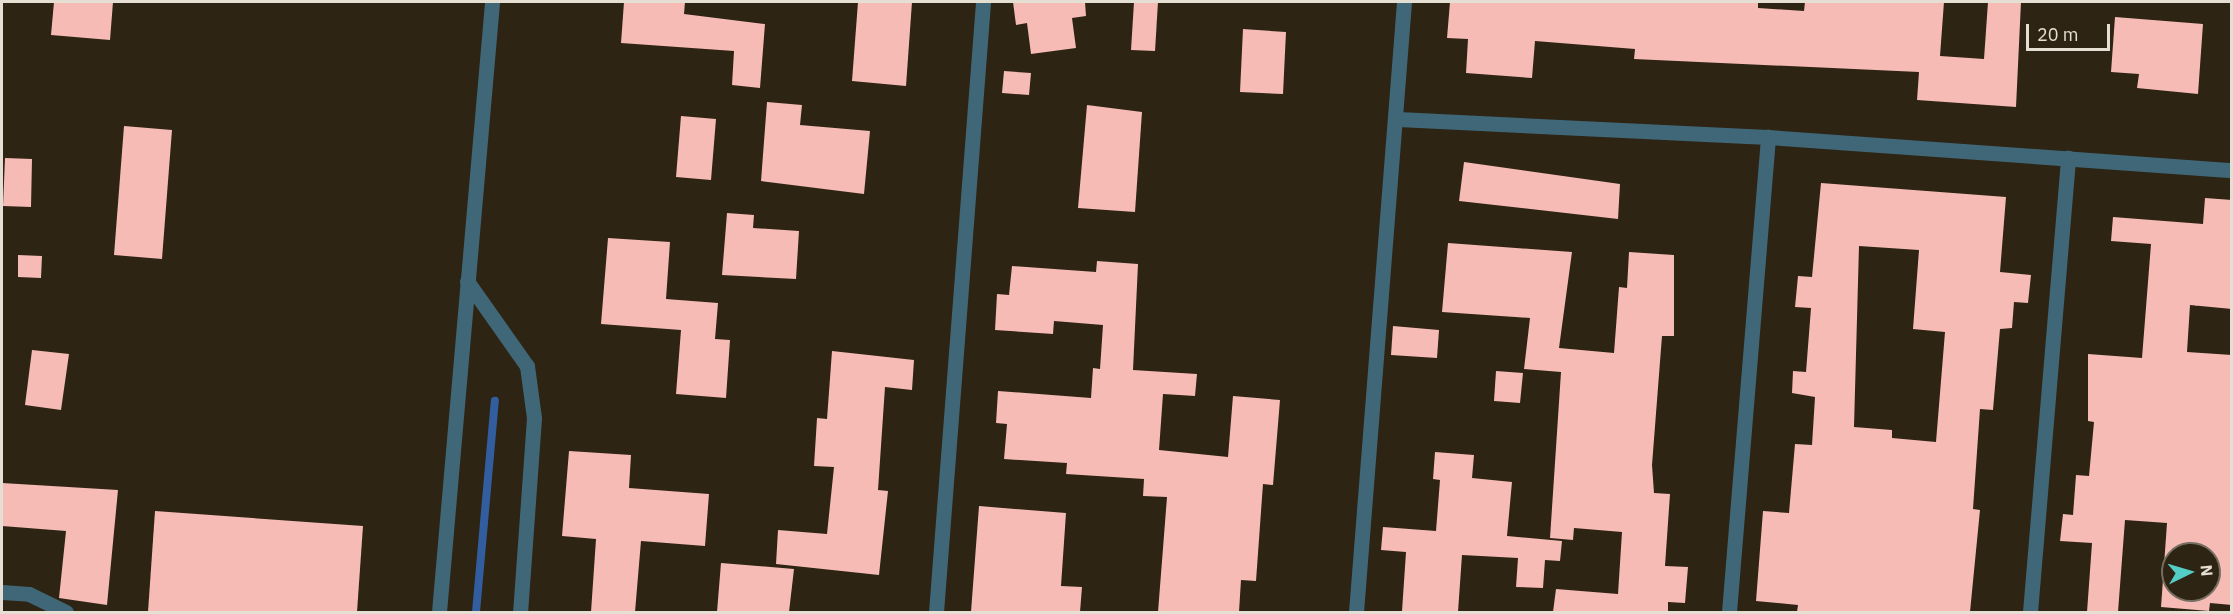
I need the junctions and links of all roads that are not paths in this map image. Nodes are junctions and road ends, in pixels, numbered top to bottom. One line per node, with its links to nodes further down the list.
1 (492, 2): 8 (street)
2 (983, 2): 13 (street)
3 (1404, 2): 4 (street)
4 (1398, 119): 5 (street); 14 (street)
5 (1768, 137): 6 (street); 15 (street)
6 (2068, 158): 7 (street); 16 (street)
7 (2232, 170)
8 (467, 281): 11 (street); 12 (street)
9 (2, 592): 10 (street)
10 (66, 612)
11 (439, 612)
12 (520, 612)
13 (936, 612)
14 (1356, 612)
15 (1729, 612)
16 (2030, 612)

